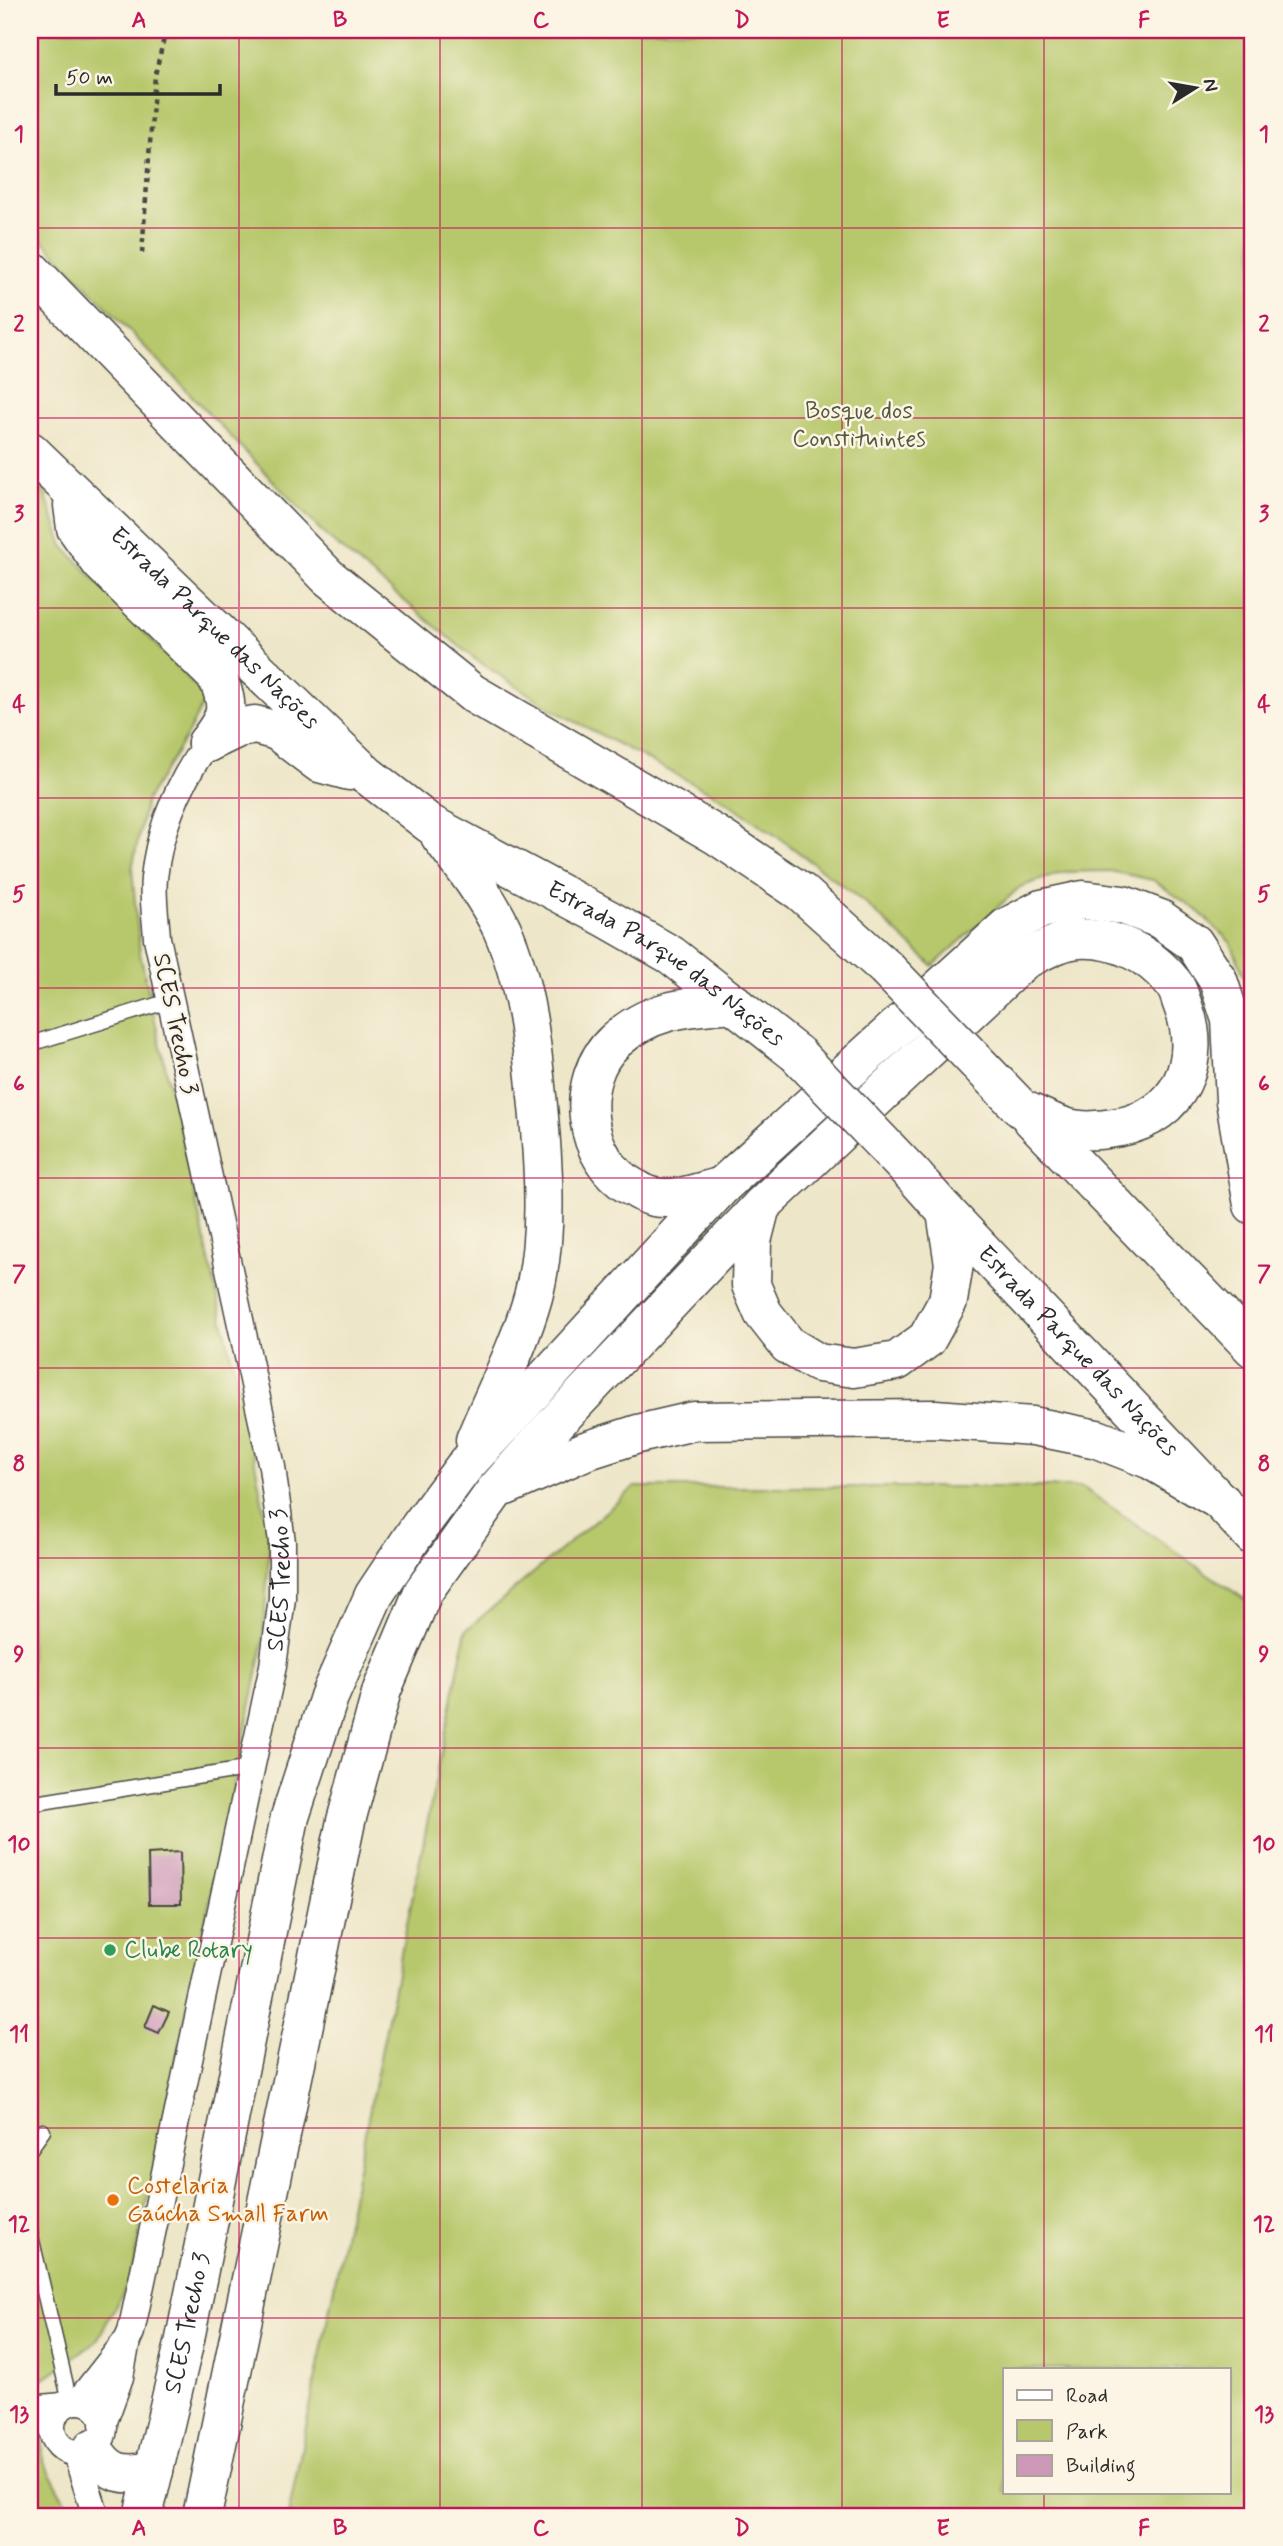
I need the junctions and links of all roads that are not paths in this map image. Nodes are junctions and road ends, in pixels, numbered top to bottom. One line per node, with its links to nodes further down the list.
1 (30, 269): 10 (highway, bridge)
2 (30, 451): 3 (highway, Estrada Parque das Nações)
3 (71, 493): 4 (highway); 5 (highway, Estrada Parque das Nações)
4 (207, 743): 5 (highway); 7 (street, SCES Trecho 3)
5 (367, 775): 6 (highway, Estrada Parque das Nações)
6 (430, 824): 8 (highway, Estrada Parque das Nações); 16 (highway)
7 (169, 1002): 9 (lane); 20 (street, SCES Trecho 3)
8 (734, 1003): 11 (highway); 14 (highway, Estrada Parque das Nações, bridge)
9 (30, 1044)
10 (1020, 1107): 13 (highway); 15 (highway)
11 (722, 1186): 12 (highway); 16 (highway)
12 (1253, 1205)
13 (761, 1206): 14 (highway); 17 (highway)
14 (946, 1212): 18 (highway, Estrada Parque das Nações)
15 (1253, 1348)
16 (464, 1467): 30 (highway, SCES Trecho 3)
17 (495, 1491): 18 (highway); 33 (highway)
18 (1222, 1503): 19 (highway, Estrada Parque das Nações)
19 (1253, 1536)
20 (251, 1768): 21 (lane); 25 (street, SCES Trecho 3)
21 (30, 1804)
22 (43, 2131): 23 (lane)
23 (30, 2149)
24 (30, 2232): 26 (lane)
25 (127, 2341): 26 (street, SCES Trecho 3); 29 (street, SCES Trecho 3)
26 (71, 2403): 27 (street); 29 (street); 29 (street)
27 (30, 2409)
28 (30, 2425): 29 (street)
29 (82, 2441): 30 (highway); 31 (street)
30 (154, 2471): 32 (highway, SCES Trecho 3)
31 (96, 2516)
32 (143, 2516)
33 (202, 2516)

